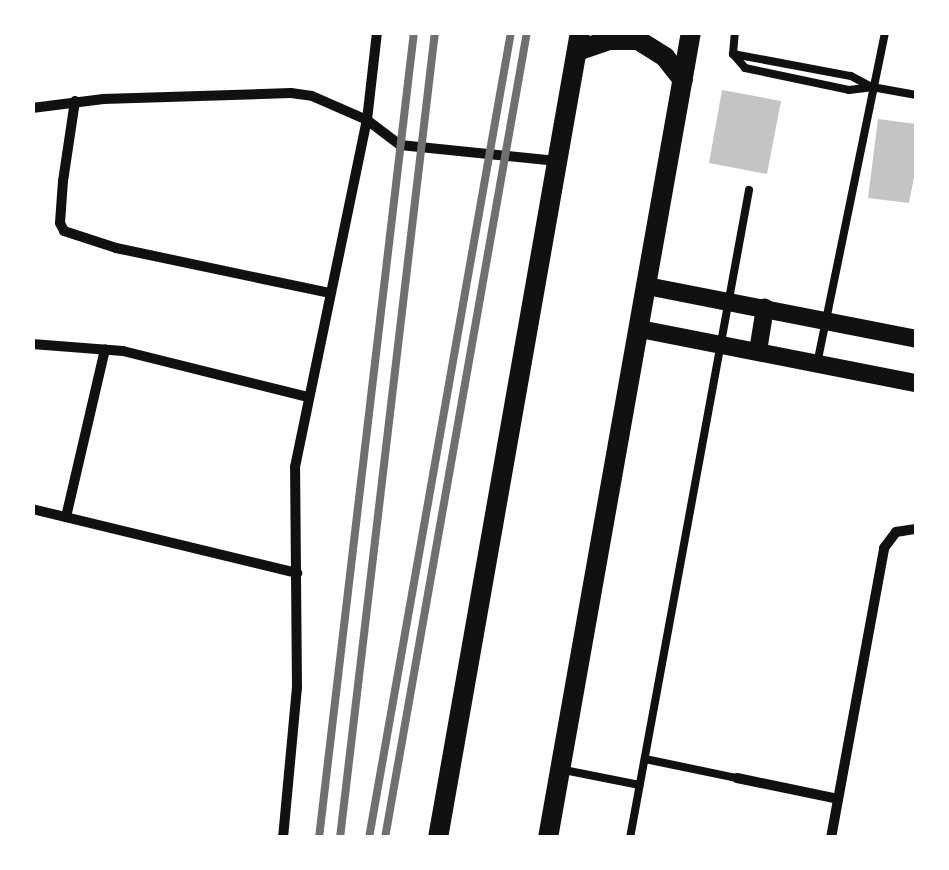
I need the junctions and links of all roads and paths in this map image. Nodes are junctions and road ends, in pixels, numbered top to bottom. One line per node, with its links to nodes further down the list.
1 (377, 32): 11 (street)
2 (692, 32): 6 (main road)
3 (735, 32): 7 (lane)
4 (885, 32): 7 (lane)
5 (578, 42): 6 (main road); 12 (main road)
6 (683, 80): 14 (main road)
7 (872, 87): 8 (lane); 18 (lane)
8 (916, 95)
9 (75, 101): 10 (street); 11 (street); 15 (street)
10 (32, 108)
11 (366, 120): 12 (street); 15 (street)
12 (557, 160): 38 (main road)
13 (749, 190): 16 (lane)
14 (647, 286): 16 (street); 19 (main road)
15 (329, 293): 27 (street)
16 (730, 301): 17 (street); 22 (lane)
17 (765, 308): 18 (street); 24 (street)
18 (826, 320): 20 (street); 25 (lane)
19 (640, 329): 22 (street); 33 (main road)
20 (916, 339)
21 (32, 344): 23 (street)
22 (723, 344): 24 (street); 32 (lane)
23 (104, 349): 27 (street); 29 (street)
24 (758, 352): 25 (street)
25 (818, 364): 26 (street)
26 (916, 384)
27 (308, 397): 31 (street)
28 (32, 509): 29 (street)
29 (66, 517): 31 (street)
30 (916, 529): 36 (street)
31 (297, 573): 37 (street)
32 (645, 760): 34 (lane); 35 (lane)
33 (560, 769): 35 (lane); 39 (main road)
34 (737, 778): 36 (street)
35 (640, 785): 40 (lane)
36 (838, 799): 41 (street)
37 (284, 838)
38 (438, 838)
39 (548, 838)
40 (630, 838)
41 (831, 838)

